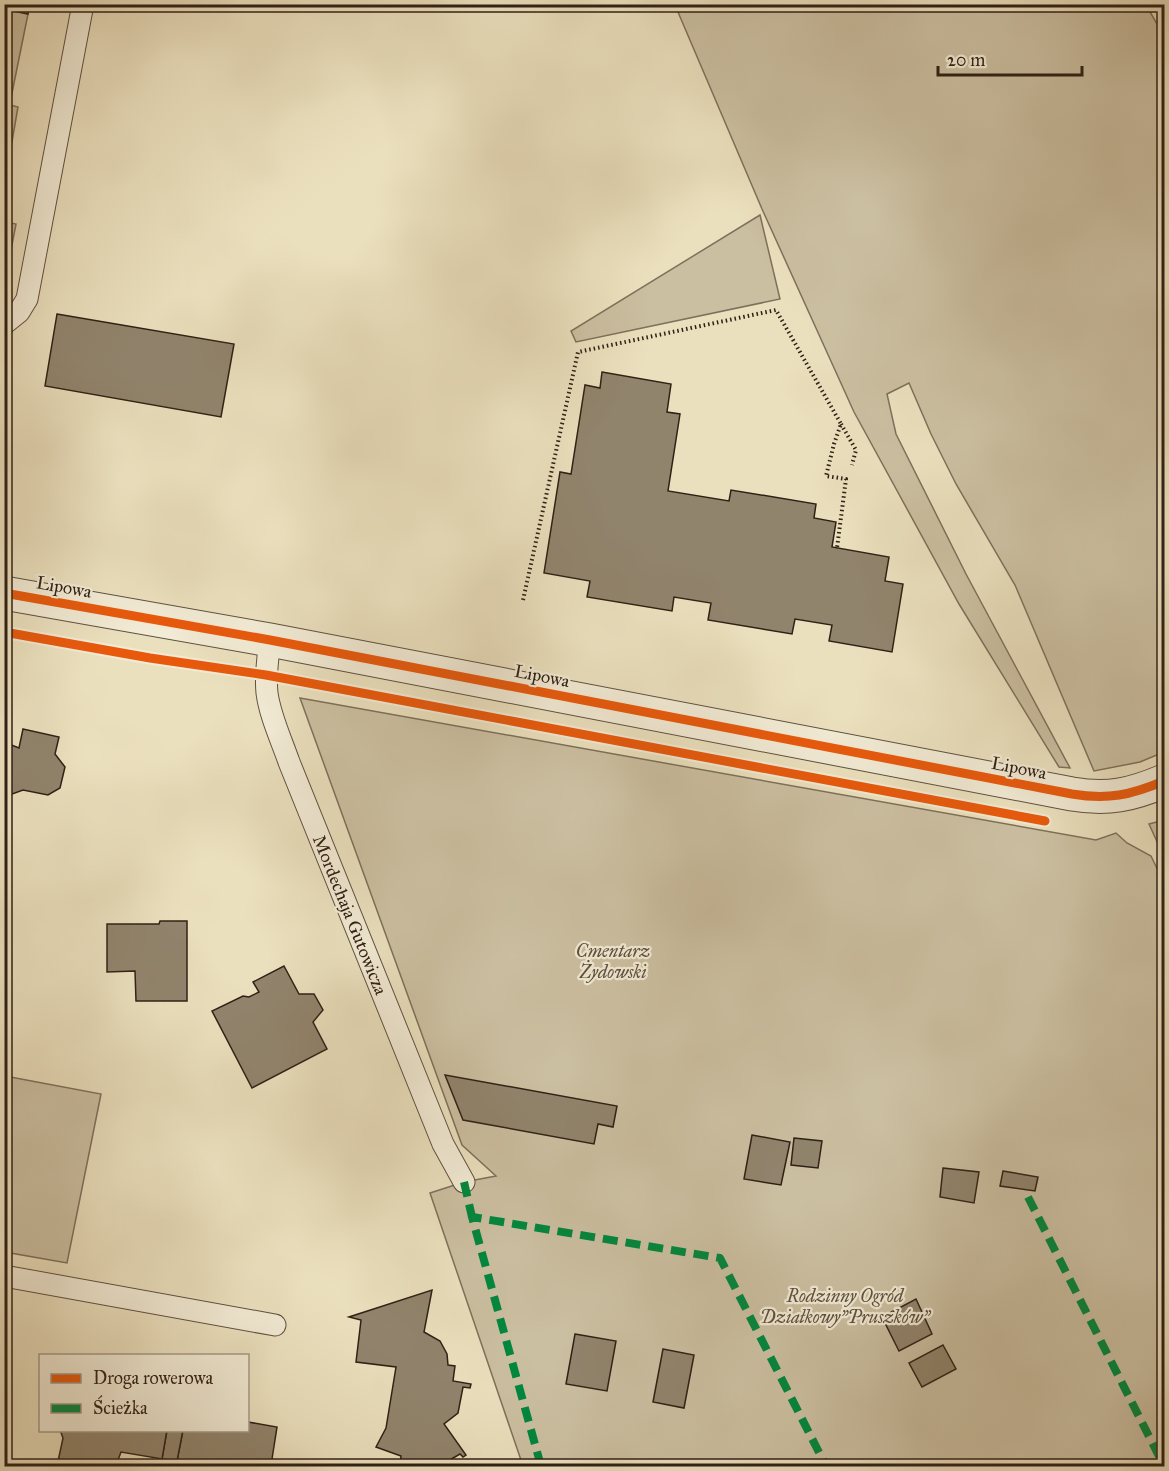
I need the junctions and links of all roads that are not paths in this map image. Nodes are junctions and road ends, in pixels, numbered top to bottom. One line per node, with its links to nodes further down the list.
1 (83, 4): 2 (lane)
2 (4, 324)
3 (4, 593): 4 (street, Lipowa)
4 (270, 640): 5 (street, Lipowa); 6 (lane, Mordechaja Gutowicza)
5 (1164, 781)
6 (464, 1182)
7 (4, 1276): 8 (lane)
8 (275, 1325)

